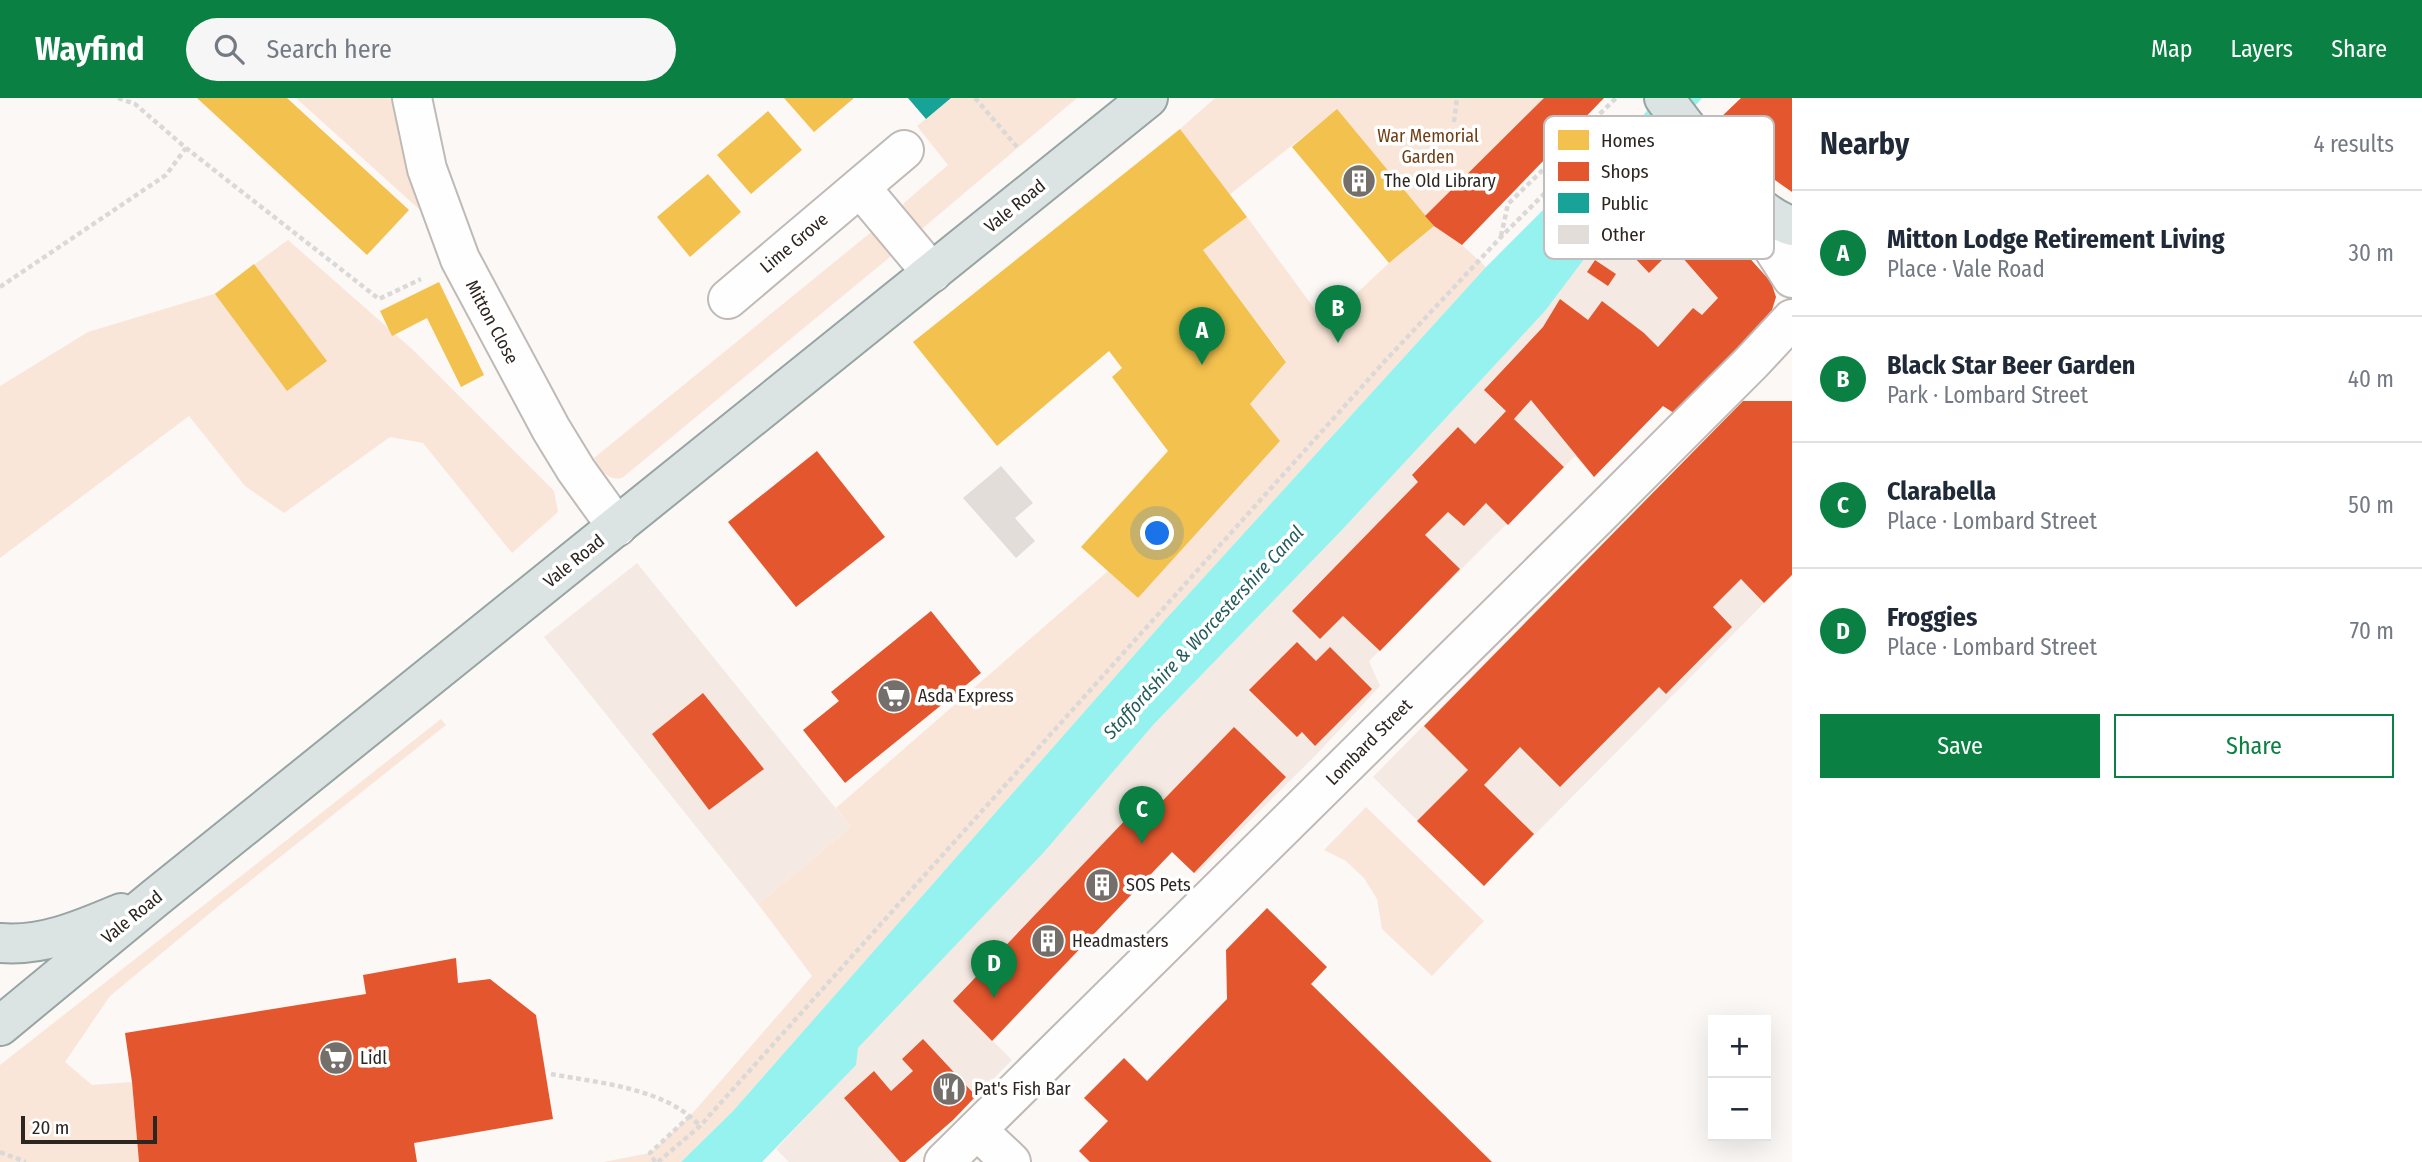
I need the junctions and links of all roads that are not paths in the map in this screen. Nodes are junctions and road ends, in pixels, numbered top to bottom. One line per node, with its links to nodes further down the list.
1 (412, 98): 12 (street, Mitton Close)
2 (1148, 98): 8 (main road, Vale Road)
3 (904, 150): 4 (street, Lime Grove)
4 (860, 187): 8 (street); 10 (street, Lime Grove)
5 (1774, 216): 6 (main road)
6 (1792, 226)
7 (1774, 250): 9 (street)
8 (932, 273): 12 (main road, Vale Road)
9 (1792, 278)
10 (728, 299)
11 (1792, 319): 16 (street, Lombard Street)
12 (617, 527): 13 (main road, Vale Road)
13 (155, 898): 14 (main road); 15 (main road, Vale Road)
14 (0, 943)
15 (0, 1026)
16 (977, 1130): 17 (street, Lombard Street); 18 (street)
17 (944, 1162)
18 (1011, 1162)

